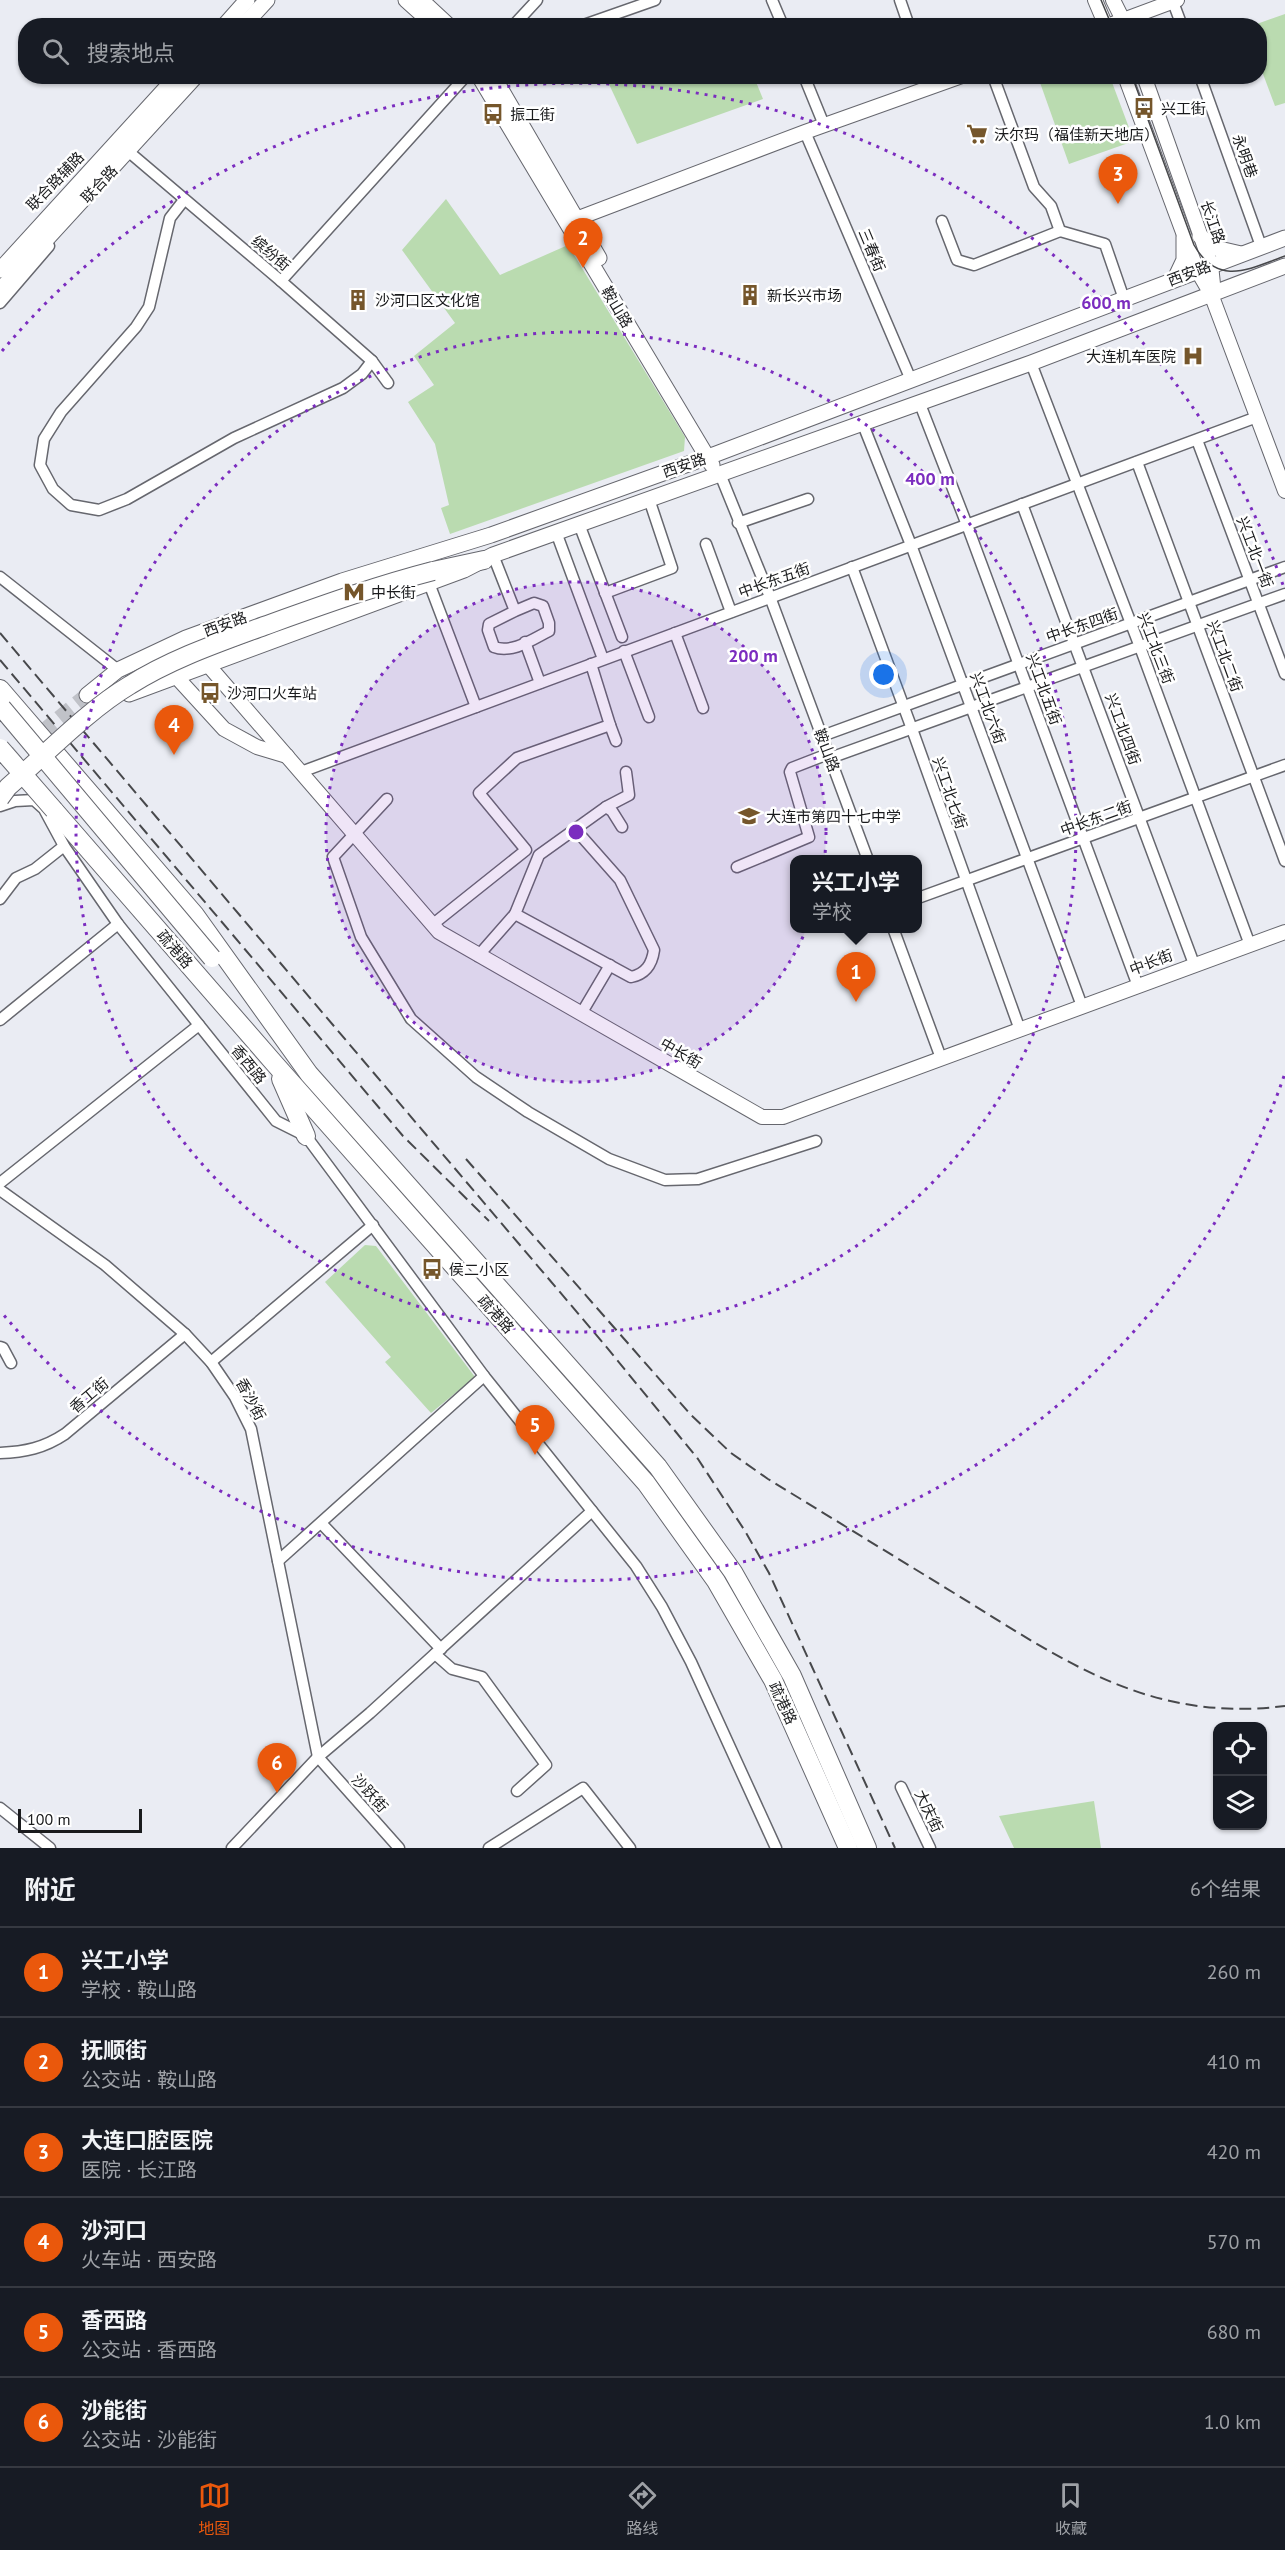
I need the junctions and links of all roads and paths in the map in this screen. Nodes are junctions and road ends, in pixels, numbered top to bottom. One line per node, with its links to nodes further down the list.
1 (247, 0): 12 (main road)
2 (267, 0): 13 (main road)
3 (406, 0): 14 (main road)
4 (421, 0): 15 (main road)
5 (537, 0): 16 (street)
6 (655, 0): 17 (street)
7 (772, 0): 18 (street)
8 (900, 0): 19 (street)
9 (1095, 0): 20 (street)
10 (1113, 0): 21 (street)
11 (1175, 1): 22 (street); 23 (street)
12 (231, 18)
13 (250, 18)
14 (425, 18)
15 (440, 18)
16 (520, 18)
17 (604, 18)
18 (780, 18)
19 (906, 18)
20 (1103, 18)
21 (1122, 18)
22 (1136, 18)
23 (1180, 18)
24 (170, 84): 35 (main road, 联合路)
25 (189, 84): 38 (main road, 联合路)
26 (459, 84): 53 (street)
27 (484, 84): 66 (main road, 鞍山路)
28 (498, 84): 40 (main road, 鞍山路)
29 (807, 84): 36 (street)
30 (924, 84): 36 (street)
31 (996, 84): 42 (street)
32 (1128, 84): 44 (street, 长江路)
33 (1147, 84): 43 (street, 长江路)
34 (1203, 84): 46 (street, 永明巷)
35 (133, 124): 48 (street, 联合路辅路); 51 (main road, 联合路)
36 (825, 125): 37 (street)
37 (805, 132): 40 (street); 60 (street, 三春街)
38 (126, 155): 39 (street, 缤纷街); 54 (main road, 联合路); 57 (street)
39 (184, 200): 53 (street, 缤纷街); 58 (street)
40 (576, 219): 66 (main road, 鞍山路)
41 (942, 221): 42 (street)
42 (1060, 231): 56 (street)
43 (1200, 236): 47 (main road); 50 (street, 长江路)
44 (1185, 237): 50 (street, 长江路); 52 (main road)
45 (1285, 238): 46 (main road, 西安路)
46 (1261, 246): 47 (main road, 西安路)
47 (1240, 254): 50 (main road, 西安路)
48 (0, 260)
49 (1285, 266): 55 (main road, 西安路)
50 (1204, 267): 52 (main road, 西安路); 55 (street, 长江路)
51 (0, 270)
52 (1175, 279): 56 (main road, 西安路)
53 (282, 281): 58 (street, 缤纷街)
54 (0, 290)
55 (1211, 294): 59 (main road, 西安路); 63 (street)
56 (1124, 299): 60 (main road, 西安路)
57 (0, 303)
58 (372, 361): 61 (street, 缤纷街)
59 (1031, 363): 62 (main road, 西安路); 69 (street, 兴工北三街)
60 (910, 380): 66 (main road, 西安路)
61 (388, 383)
62 (920, 404): 64 (main road, 西安路); 76 (street, 兴工北五街)
63 (1257, 417): 65 (street, 中长东五街); 70 (street)
64 (862, 422): 68 (main road, 西安路); 79 (street, 兴工北六街)
65 (1197, 440): 67 (street, 中长东五街); 85 (street, 兴工北一街)
66 (711, 456): 68 (main road, 鞍山路); 97 (main road, 西安路)
67 (1137, 462): 69 (street, 中长东五街); 89 (street, 兴工北二街)
68 (720, 474): 72 (main road, 西安路); 74 (street, 鞍山路)
69 (1077, 484): 73 (street, 中长东五街); 93 (street, 兴工北三街)
70 (1285, 491)
71 (808, 498): 74 (street)
72 (649, 499): 75 (main road, 西安路); 86 (street)
73 (1022, 504): 76 (street, 中长东五街); 99 (street, 兴工北四街)
74 (738, 523): 88 (street, 鞍山路)
75 (579, 524): 77 (main road, 西安路); 86 (street)
76 (967, 525): 79 (street, 中长东五街); 104 (street, 兴工北五街)
77 (556, 532): 80 (main road, 西安路); 103 (street)
78 (706, 544): 92 (street)
79 (911, 545): 81 (street, 中长东五街); 113 (street, 兴工北六街)
80 (489, 557): 84 (highway); 91 (street)
81 (852, 567): 88 (street, 中长东五街); 119 (street, 兴工北七街)
82 (1285, 567): 85 (street, 中长东四街)
83 (0, 577): 108 (street)
84 (431, 577): 106 (main road); 120 (street); 138 (highway, bridge)
85 (1250, 580): 89 (street, 中长东四街); 90 (street, 兴工北一街)
86 (605, 593): 96 (street)
87 (1285, 594): 90 (street)
88 (770, 597): 92 (street, 中长东五街); 127 (street, 鞍山路)
89 (1189, 603): 93 (street, 中长东四街); 94 (street, 兴工北二街)
90 (1259, 604): 94 (street); 109 (street, 兴工北一街)
91 (515, 611): 98 (street); 98 (street)
92 (731, 612): 95 (street, 中长东五街)
93 (1131, 624): 99 (street, 中长东四街); 100 (street, 兴工北三街)
94 (1198, 626): 100 (street); 135 (street, 兴工北二街)
95 (675, 633): 101 (street, 中长东五街); 122 (street)
96 (622, 637)
97 (186, 638): 102 (main road, 西安路); 106 (street, 中长街)
98 (525, 642): 112 (street)
99 (1075, 643): 104 (street, 中长东四街); 107 (street, 兴工北四街)
100 (1140, 647): 107 (street); 137 (street, 兴工北三街)
101 (624, 651): 103 (street, 中长东五街); 124 (street)
102 (154, 652): 108 (main road, 西安路); 110 (street)
103 (603, 659): 105 (street, 中长东五街)
104 (1019, 663): 113 (street, 中长东四街); 114 (street, 兴工北五街)
105 (591, 664): 112 (street, 中长东五街); 125 (street)
106 (209, 665): 110 (main road); 129 (street, 中长街)
107 (1084, 667): 114 (street); 142 (street, 兴工北四街)
108 (118, 670): 117 (main road, 西安路)
109 (1285, 674)
110 (176, 676): 111 (main road); 116 (street)
111 (160, 681): 116 (street); 123 (main road)
112 (540, 683): 120 (street, 中长东五街)
113 (963, 684): 119 (street, 中长东四街); 121 (street, 兴工北六街)
114 (1028, 687): 121 (street); 146 (street, 兴工北五街)
115 (0, 689): 172 (highway)
116 (188, 689): 129 (street)
117 (87, 695)
118 (0, 706): 172 (highway, bridge)
119 (904, 706): 126 (street, 兴工北七街); 127 (street, 中长东四街)
120 (476, 707): 133 (street, 中长东五街)
121 (972, 707): 126 (street); 149 (street, 兴工北六街)
122 (703, 708)
123 (101, 714)
124 (649, 717)
125 (610, 725): 128 (street); 157 (street)
126 (912, 729): 130 (street); 152 (street, 兴工北七街)
127 (822, 736): 130 (street, 鞍山路)
128 (616, 741)
129 (287, 756): 133 (street, 中长街)
130 (829, 756): 148 (street, 鞍山路); 151 (street)
131 (2, 758): 171 (highway, 疏港路, bridge)
132 (1285, 765): 135 (street, 中长东二街)
133 (302, 772): 145 (street, 中长街)
134 (626, 772): 141 (street)
135 (1254, 777): 137 (street, 中长东二街); 150 (street, 兴工北二街)
136 (21, 783): 140 (main road)
137 (1196, 797): 142 (street, 中长东二街); 160 (street, 兴工北三街)
138 (0, 798)
139 (387, 799): 145 (street)
140 (0, 804): 147 (street, 香西路)
141 (606, 807): 143 (street); 144 (street)
142 (1138, 818): 146 (street, 中长东二街); 162 (street, 兴工北四街)
143 (622, 827)
144 (575, 829): 155 (street); 163 (street)
145 (353, 833): 157 (street, 中长街); 174 (street)
146 (1083, 838): 149 (street, 中长东二街); 164 (street, 兴工北五街)
147 (64, 846): 154 (street); 156 (street, 香西路)
148 (866, 855)
149 (1027, 859): 152 (street, 中长东二街); 165 (street, 兴工北六街)
150 (1285, 861)
151 (737, 867)
152 (965, 881): 153 (street, 中长东二街); 169 (street, 兴工北七街)
153 (922, 897)
154 (0, 899)
155 (515, 914): 161 (street); 163 (street)
156 (118, 924): 167 (street); 168 (street, 香西路)
157 (432, 926): 161 (street, 中长街)
158 (1285, 932): 160 (street, 中长街)
159 (895, 933): 170 (street)
160 (1250, 945): 162 (street, 中长街)
161 (478, 956): 166 (street, 中长街)
162 (1194, 964): 164 (street, 中长街)
163 (610, 965): 166 (street)
164 (1138, 986): 165 (street, 中长街)
165 (1082, 1006): 169 (street, 中长街)
166 (581, 1014): 170 (street, 中长街)
167 (0, 1020)
168 (199, 1024): 173 (street, 香西路); 175 (street)
169 (1020, 1030): 170 (street, 中长街)
170 (941, 1058)
171 (274, 1063): 173 (highway); 198 (highway, 疏港路)
172 (309, 1074): 199 (highway)
173 (306, 1136): 177 (street, 香西路)
174 (816, 1141)
175 (0, 1183)
176 (0, 1190): 178 (street, 香沙街)
177 (373, 1225): 180 (street); 182 (street, 香西路)
178 (185, 1334): 180 (street, 香沙街); 183 (street, 香工街)
179 (0, 1347): 181 (street)
180 (211, 1362): 186 (street, 香沙街)
181 (11, 1364)
182 (484, 1376): 184 (street, 香西路); 185 (street)
183 (0, 1453)
184 (592, 1511): 187 (street); 197 (street, 香西路)
185 (321, 1523): 186 (street); 187 (street)
186 (278, 1561): 188 (street, 香沙街)
187 (438, 1651): 188 (street); 190 (street)
188 (318, 1757): 193 (street); 194 (street, 沙跃街)
189 (901, 1787): 200 (street, 大庆街)
190 (517, 1791)
191 (0, 1808): 192 (street)
192 (50, 1848)
193 (232, 1848)
194 (399, 1848)
195 (489, 1848): 196 (street)
196 (630, 1848)
197 (776, 1848)
198 (848, 1848)
199 (867, 1848)
200 (930, 1848)

